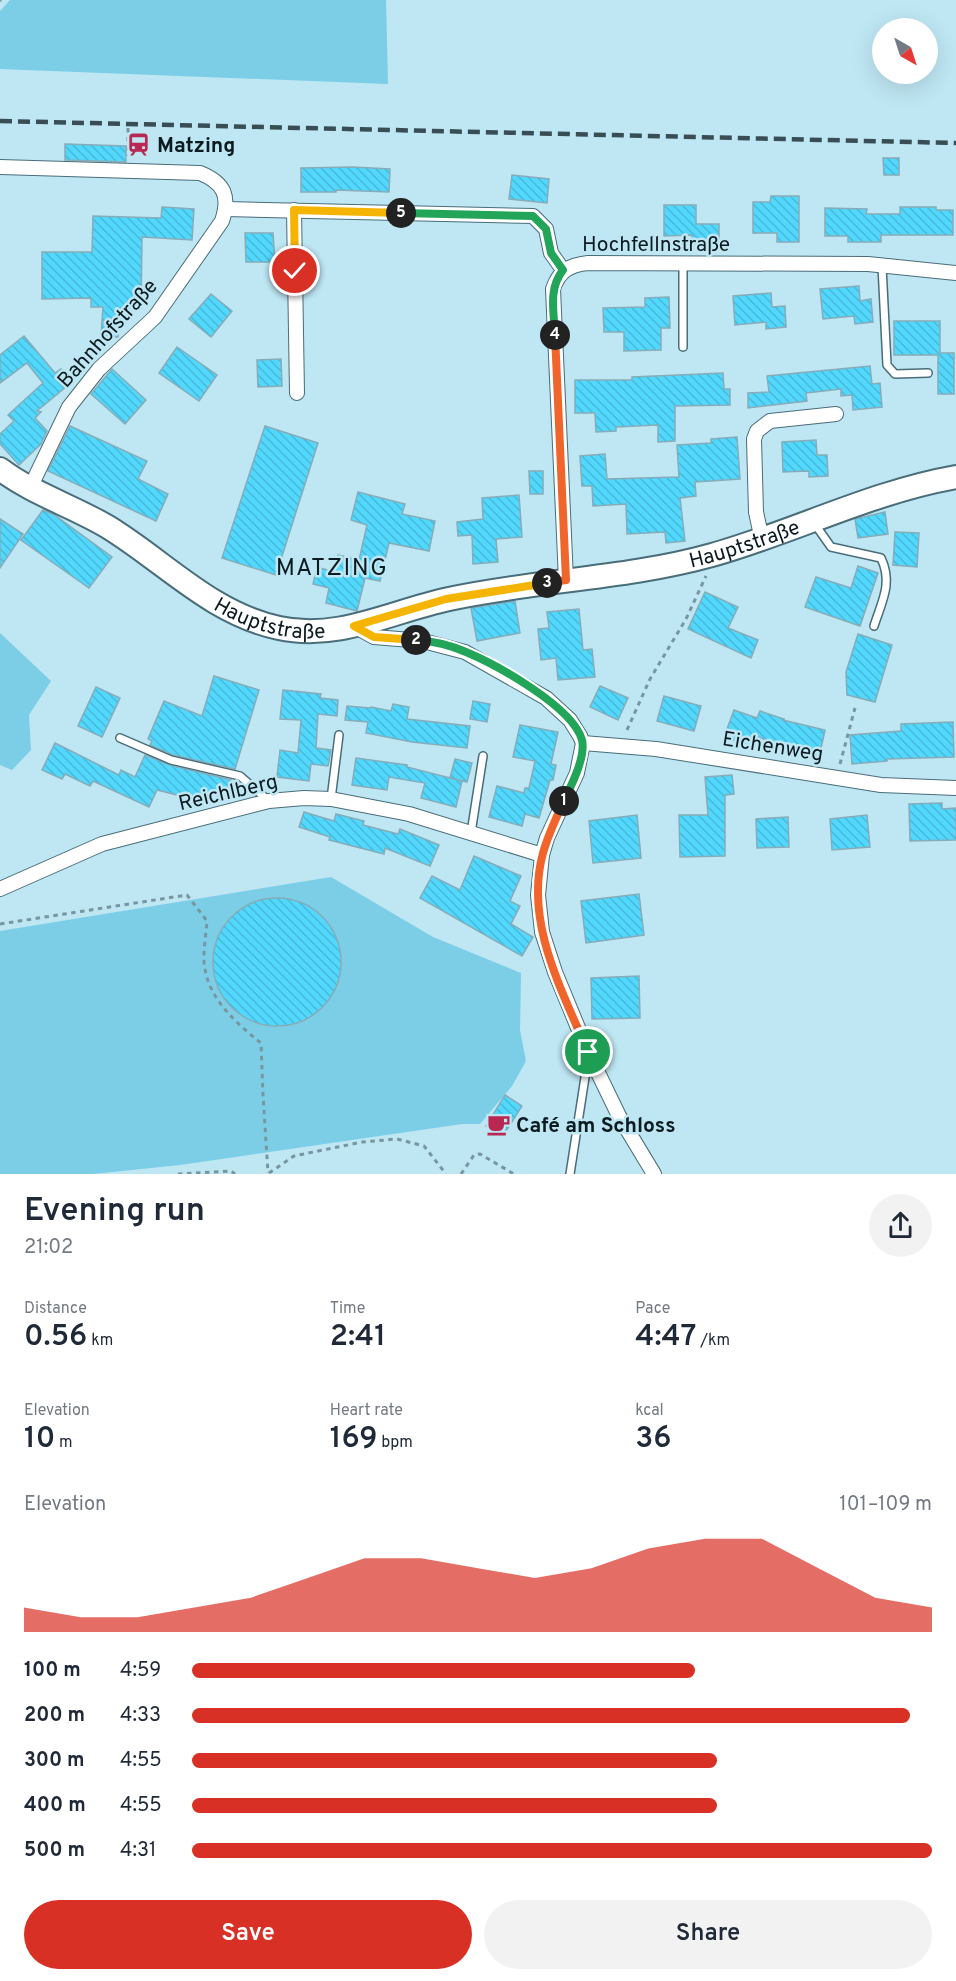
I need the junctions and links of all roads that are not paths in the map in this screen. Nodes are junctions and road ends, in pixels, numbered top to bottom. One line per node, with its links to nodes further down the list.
1 (0, 167): 2 (street)
2 (226, 209): 3 (street); 14 (street, Bahnhofstraße)
3 (294, 210): 6 (street); 10 (street)
4 (683, 264): 5 (street, Hochfellnstraße); 6 (street, Hochfellnstraße); 8 (lane)
5 (882, 266): 7 (street, Hochfellnstraße); 9 (lane)
6 (563, 270): 17 (street, Hochfellnstraße)
7 (956, 273)
8 (683, 347)
9 (928, 373)
10 (297, 393)
11 (836, 414): 16 (street)
12 (0, 469): 14 (main road, Hauptstraße)
13 (956, 477): 15 (main road, Hauptstraße)
14 (30, 488): 18 (main road, Hauptstraße)
15 (815, 520): 16 (main road, Hauptstraße); 19 (lane)
16 (762, 540): 17 (main road, Hauptstraße)
17 (566, 580): 18 (main road, Hauptstraße)
18 (354, 626): 22 (street)
19 (874, 626)
20 (339, 735): 25 (lane)
21 (120, 738): 26 (lane)
22 (583, 743): 24 (street, Eichenweg); 28 (street)
23 (483, 756): 27 (lane)
24 (956, 788)
25 (332, 799): 26 (street, Reichlberg); 27 (street, Reichlberg)
26 (269, 801): 29 (street, Reichlberg)
27 (471, 833): 28 (street, Reichlberg)
28 (542, 855): 30 (street)
29 (0, 889)
30 (588, 1052): 31 (lane); 32 (street)
31 (570, 1174)
32 (654, 1174)

